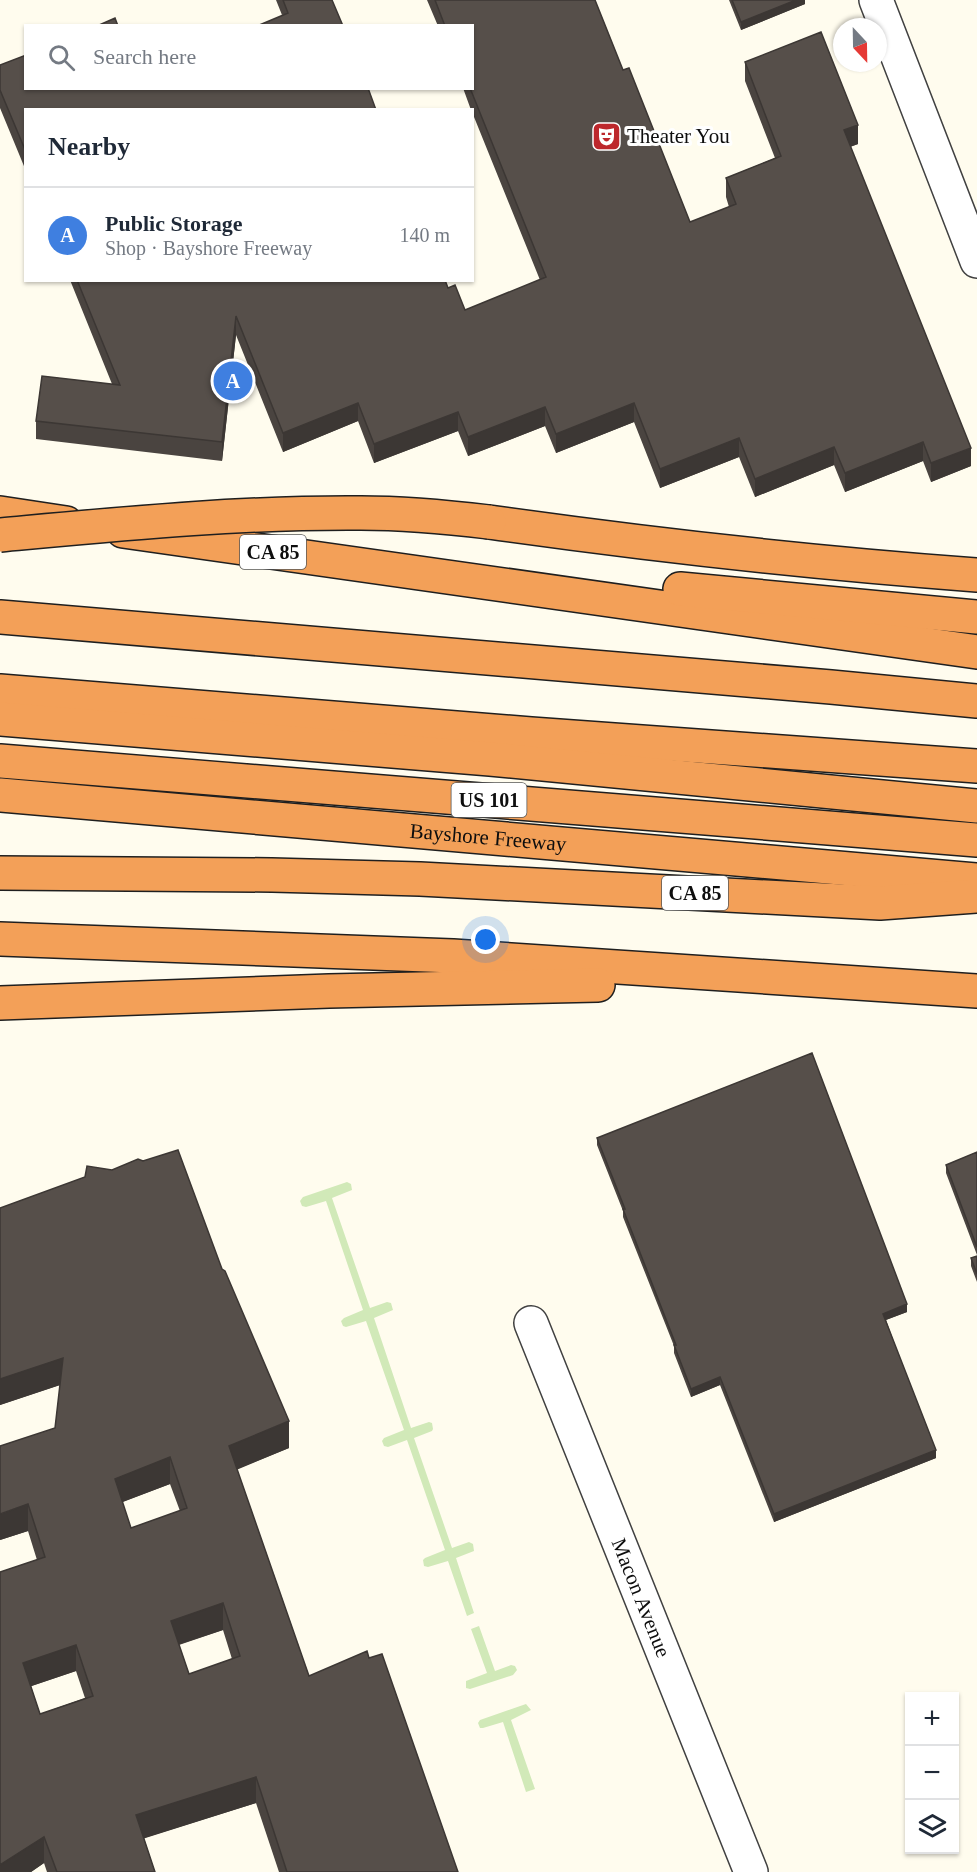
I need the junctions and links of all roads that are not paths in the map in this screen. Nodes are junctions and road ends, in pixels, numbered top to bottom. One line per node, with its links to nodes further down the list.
1 (876, 0): 2 (street)
2 (977, 261)
3 (0, 513): 5 (highway, CA 85)
4 (0, 535): 6 (highway, bridge)
5 (207, 542): 8 (highway); 9 (highway, CA 85)
6 (977, 574)
7 (0, 617): 11 (highway)
8 (977, 617)
9 (977, 652)
10 (0, 691): 14 (highway)
11 (977, 701)
12 (0, 719): 16 (highway)
13 (0, 761): 17 (highway, US 101)
14 (977, 766)
15 (0, 795): 19 (highway, Bayshore Freeway / US 101)
16 (977, 806)
17 (977, 840)
18 (0, 873): 20 (highway, CA 85)
19 (977, 879)
20 (977, 896)
21 (0, 939): 22 (highway)
22 (818, 981): 23 (highway); 24 (highway)
23 (977, 991)
24 (0, 1003)
25 (531, 1323): 26 (street, Macon Avenue)
26 (751, 1872)

